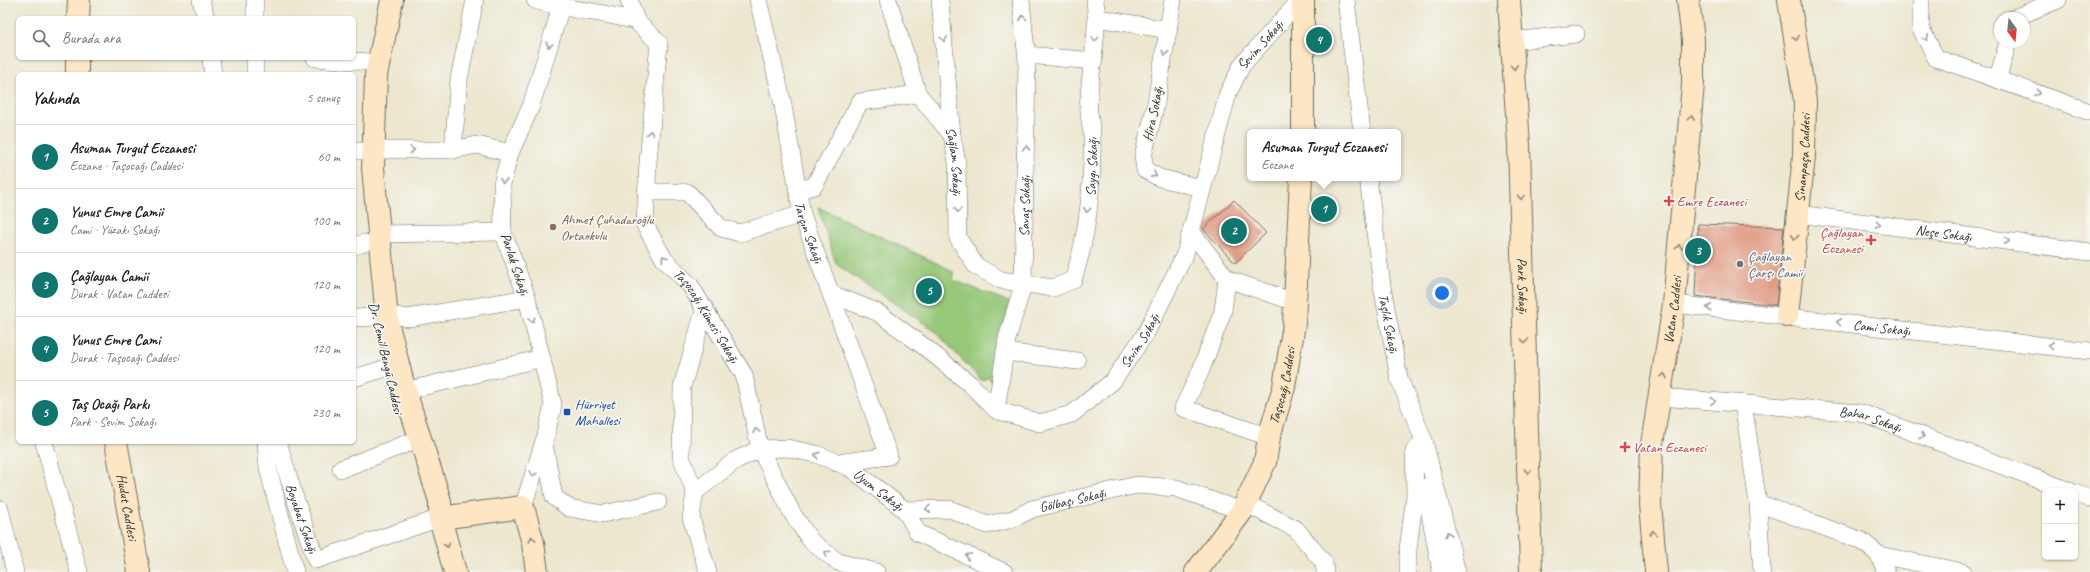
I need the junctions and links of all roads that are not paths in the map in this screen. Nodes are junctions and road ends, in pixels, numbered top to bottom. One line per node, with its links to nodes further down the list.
1 (79, 0): 24 (street)
2 (201, 0): 25 (street)
3 (255, 0): 26 (street)
4 (380, 0): 39 (street, Dr. Cemil Bengü Caddesi)
5 (392, 0): 50 (street, Dr. Cemil Bengü Caddesi)
6 (475, 0): 49 (street)
7 (535, 0): 22 (street)
8 (629, 0): 28 (street)
9 (758, 0): 55 (street, Tarçın Sokağı)
10 (888, 0): 44 (street)
11 (940, 0): 48 (street, Sağlam Sokağı, one-way to 48)
12 (1021, 0): 33 (street, Savaş Sokağı, one-way to 12)
13 (1095, 0): 27 (street, Saygı Sokağı)
14 (1173, 0): 29 (street, Hira Sokağı)
15 (1301, 0): 46 (street); 54 (street, Sevim Sokağı)
16 (1346, 0): 47 (street)
17 (1509, 0): 31 (street, Park Sokağı)
18 (1688, 0): 68 (street, Vatan Caddesi, one-way to 18)
19 (1789, 0): 58 (street, Sinanpaşa Caddesi, one-way to 58)
20 (1921, 0): 43 (street, one-way to 43)
21 (2058, 0): 23 (street)
22 (560, 4): 28 (street); 51 (street, Parlak Sokağı, one-way to 51)
23 (2014, 11)
24 (78, 16)
25 (205, 16)
26 (255, 16)
27 (1097, 18): 29 (street); 38 (street, Saygı Sokağı, one-way to 38)
28 (636, 21): 56 (street, Taşocağı Kümesi Sokağı, one-way to 28)
29 (1169, 30): 54 (street, Hira Sokağı, one-way to 54)
30 (1576, 34): 31 (street)
31 (1512, 41): 120 (street, Park Sokağı, one-way to 120)
32 (2006, 48): 43 (street)
33 (1027, 55): 38 (street); 64 (street, Savaş Sokağı, one-way to 33)
34 (77, 60): 40 (street)
35 (211, 60): 41 (street)
36 (255, 60): 42 (street)
37 (342, 60): 39 (street)
38 (1094, 61): 64 (street, Saygı Sokağı, one-way to 64)
39 (368, 62): 50 (street, Dr. Cemil Bengü Caddesi)
40 (77, 72)
41 (213, 72)
42 (256, 72)
43 (1998, 78): 45 (street, one-way to 45)
44 (918, 94): 48 (street); 55 (street)
45 (2090, 112)
46 (1303, 129)
47 (1362, 129)
48 (952, 135): 64 (street, Sağlam Sokağı, one-way to 64)
49 (453, 150): 50 (street, one-way to 49); 51 (street)
50 (363, 151): 61 (street, Dr. Cemil Bengü Caddesi)
51 (510, 153): 60 (street, Parlak Sokağı, one-way to 60)
52 (1301, 181): 67 (street, Taşocağı Caddesi)
53 (1368, 181): 83 (street, Taşlık Sokağı)
54 (1201, 188): 59 (street, Sevim Sokağı)
55 (798, 190): 57 (street, Tarçın Sokağı)
56 (646, 192): 57 (street); 69 (street, Taşocağı Kümesi Sokağı, one-way to 56)
57 (802, 214): 65 (street, Tarçın Sokağı)
58 (1798, 214): 62 (street, Neşe Sokağı, one-way to 62); 71 (street, Sinanpaşa Caddesi, one-way to 71)
59 (1191, 231): 63 (street); 81 (street, Sevim Sokağı)
60 (503, 232): 61 (street); 66 (street, Parlak Sokağı)
61 (365, 241): 70 (street, Dr. Cemil Bengü Caddesi)
62 (2090, 252)
63 (1227, 279): 67 (street); 82 (street)
64 (1023, 285): 73 (street, Savaş Sokağı)
65 (831, 294): 81 (street, Sevim Sokağı); 91 (street, Tarçın Sokağı)
66 (527, 298): 70 (street); 74 (street, Parlak Sokağı, one-way to 74)
67 (1295, 302): 82 (street, Taşocağı Caddesi)
68 (1674, 304): 71 (street, Cami Sokağı, one-way to 68); 79 (street, Vatan Caddesi, one-way to 68)
69 (705, 308): 90 (street, Taşocağı Kümesi Sokağı, one-way to 69); 95 (street)
70 (372, 316): 76 (street, Dr. Cemil Bengü Caddesi); 78 (street, Dr. Cemil Bengü Caddesi)
71 (1787, 316): 72 (street, Cami Sokağı, one-way to 71)
72 (2090, 351)
73 (1005, 352): 75 (street); 81 (street, Savaş Sokağı)
74 (542, 358): 78 (street); 84 (street, Parlak Sokağı)
75 (1077, 361)
76 (386, 368): 77 (street); 85 (street, Dr. Cemil Bengü Caddesi)
77 (356, 377)
78 (405, 391): 104 (street, Dr. Cemil Bengü Caddesi)
79 (1660, 397): 80 (street, Bahar Sokağı, one-way to 80); 121 (street, Vatan Caddesi, one-way to 79)
80 (1743, 403): 94 (street, Bahar Sokağı, one-way to 94); 99 (street)
81 (996, 410)
82 (1269, 437): 101 (street, Taşocağı Caddesi)
83 (1424, 441): 92 (street, Taşlık Sokağı); 117 (street)
84 (543, 442): 98 (street); 100 (street, Parlak Sokağı, one-way to 100)
85 (408, 443): 93 (street); 104 (street, Dr. Cemil Bengü Caddesi)
86 (45, 444): 107 (street)
87 (116, 444): 108 (street, Hudut Caddesi)
88 (266, 444): 109 (street)
89 (279, 444): 104 (street, Boyabat Sokağı)
90 (760, 450): 91 (street, Uyum Sokağı, one-way to 90); 95 (street, Uyum Sokağı); 113 (street, Taşocağı Kümesi Sokağı, one-way to 90)
91 (837, 463): 103 (street, Uyum Sokağı)
92 (1430, 463): 118 (street, Taşlık Sokağı); 119 (street, Taşlık Sokağı, one-way to 92)
93 (341, 470)
94 (2062, 488)
95 (695, 492): 112 (street)
96 (2078, 494): 97 (street)
97 (2090, 499)
98 (658, 502)
99 (1758, 502): 105 (street); 122 (street)
100 (523, 507): 104 (street); 111 (street, one-way to 100)
101 (1243, 507): 103 (street, Gölbaşı Sokağı, one-way to 103); 115 (street, Taşocağı Caddesi); 116 (street, Gölbaşı Sokağı)
102 (0, 509): 106 (street)
103 (905, 510): 114 (street, Uyum Sokağı, one-way to 103)
104 (440, 518): 110 (street, Dr. Cemil Bengü Caddesi, one-way to 110)
105 (1879, 555): 123 (street); 124 (street)
106 (15, 572)
107 (79, 572)
108 (139, 572)
109 (295, 572)
110 (455, 572)
111 (537, 572)
112 (708, 572)
113 (876, 572)
114 (1004, 572)
115 (1196, 572)
116 (1325, 572)
117 (1408, 572)
118 (1441, 572)
119 (1457, 572)
120 (1531, 572)
121 (1656, 572)
122 (1762, 572)
123 (1886, 572)
124 (1963, 572)

